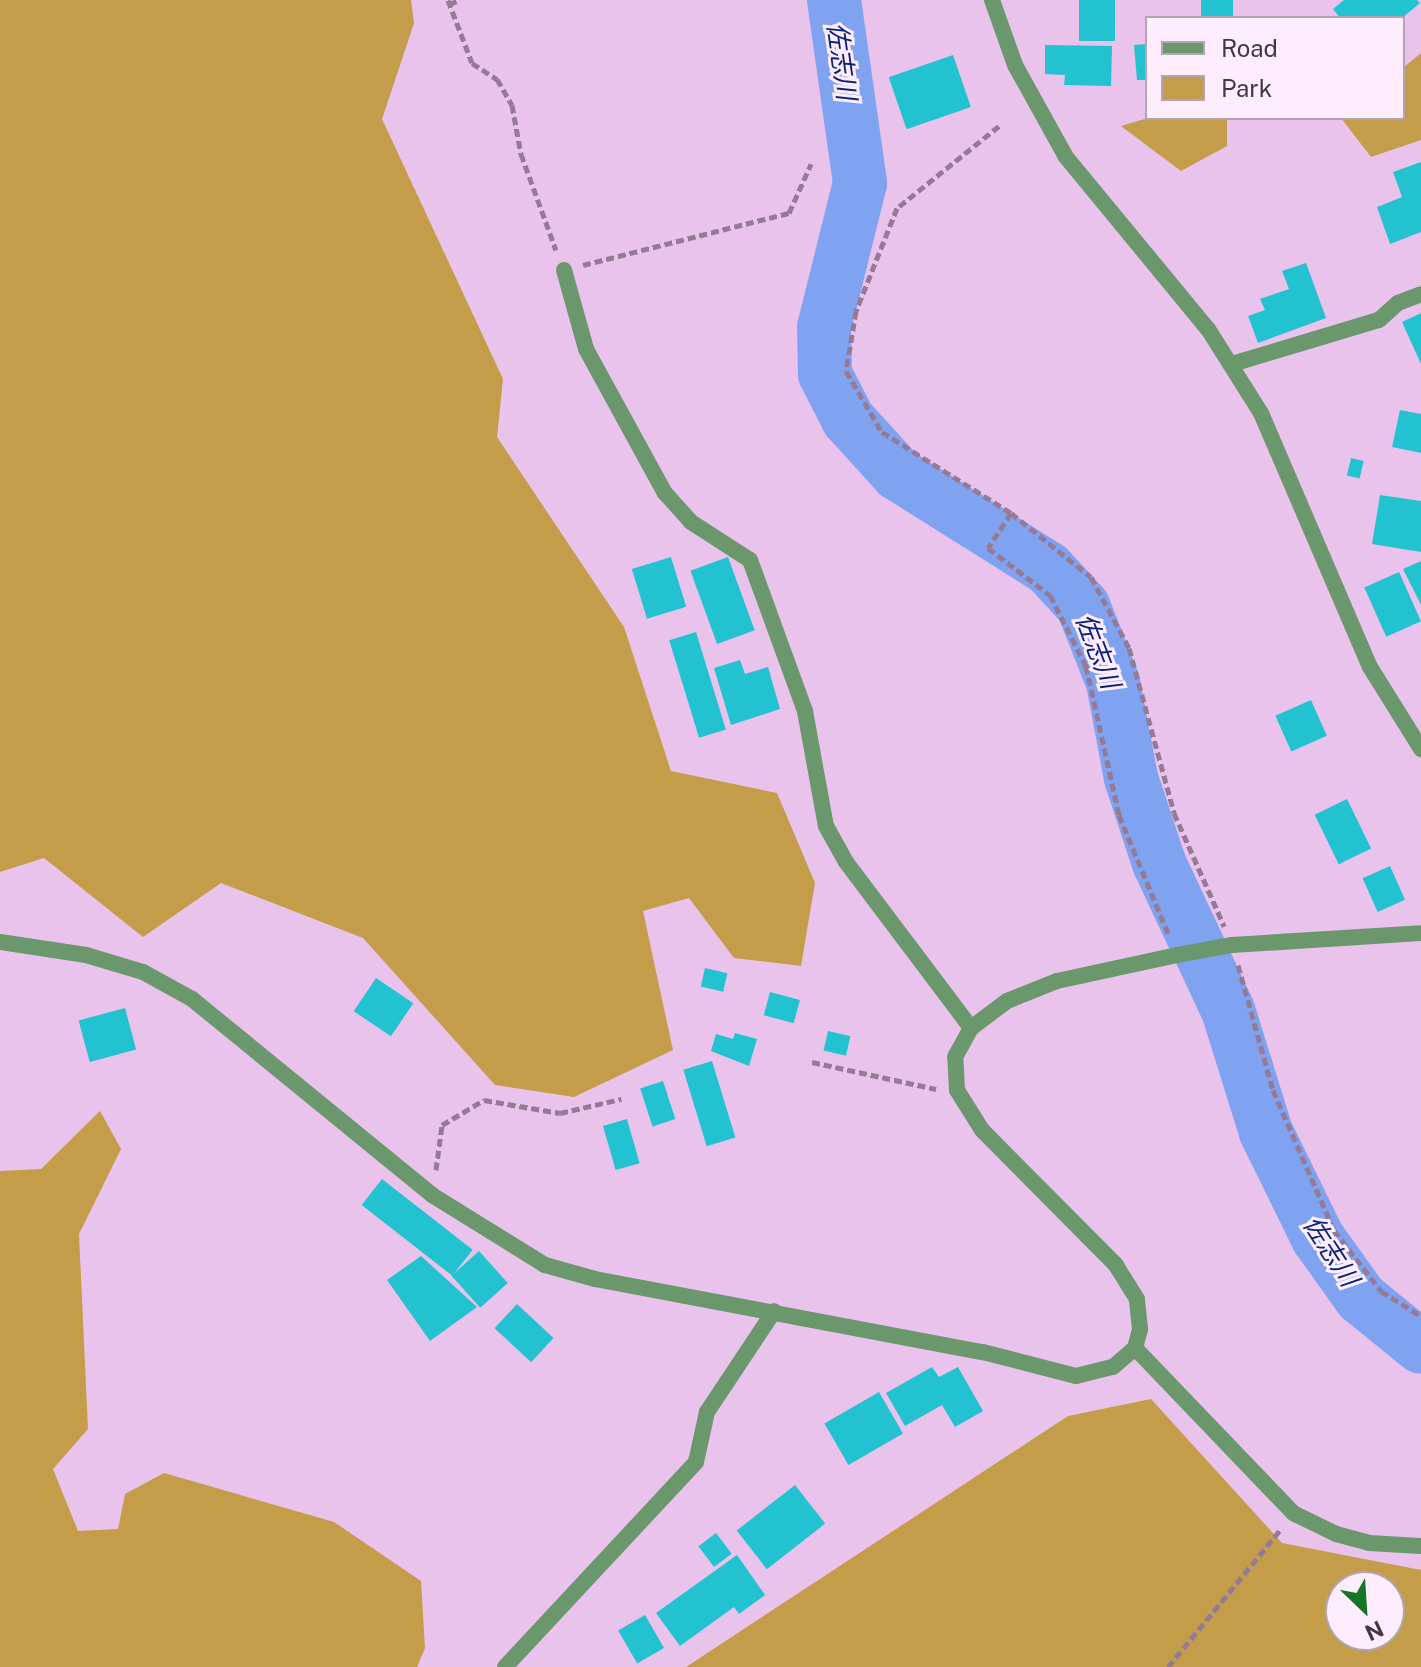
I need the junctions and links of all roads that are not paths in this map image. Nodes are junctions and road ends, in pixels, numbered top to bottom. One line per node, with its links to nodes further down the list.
1 (992, 0): 4 (street)
2 (564, 270): 8 (street)
3 (1421, 294): 4 (street)
4 (1232, 364): 5 (street)
5 (1421, 749)
6 (1421, 933): 8 (street)
7 (0, 942): 9 (street)
8 (971, 1028): 10 (street)
9 (774, 1311): 10 (street); 12 (street)
10 (1135, 1348): 11 (street)
11 (1421, 1546)
12 (505, 1667)

